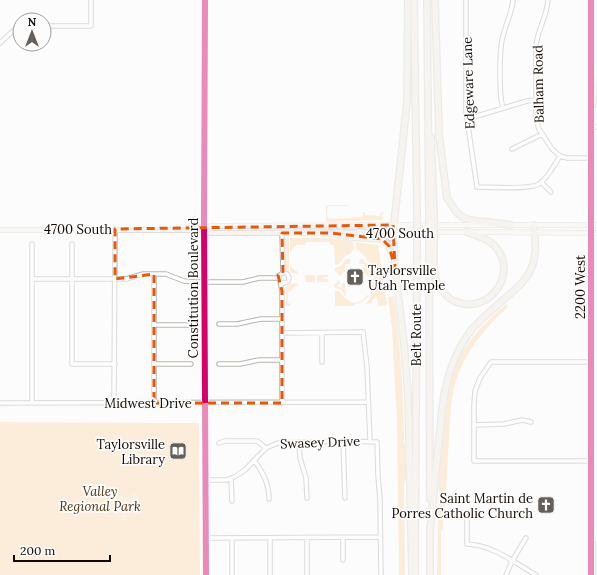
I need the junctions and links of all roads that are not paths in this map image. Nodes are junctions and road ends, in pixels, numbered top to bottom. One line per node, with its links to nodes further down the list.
1 (91, 0): 11 (street)
2 (204, 0): 32 (main road, Constitution Boulevard)
3 (408, 0): 25 (highway)
4 (414, 0): 107 (highway, Belt Route, bridge)
5 (427, 0): 42 (highway, Belt Route, bridge)
6 (435, 0): 26 (highway)
7 (466, 0): 16 (street, Edgeware Lane)
8 (513, 0): 15 (street)
9 (548, 0): 14 (street, Balham Road)
10 (591, 0): 17 (street, 2200 West)
11 (52, 26)
12 (12, 31): 13 (street)
13 (0, 44)
14 (536, 100): 15 (street); 19 (street, Balham Road)
15 (503, 108): 16 (street)
16 (467, 119): 23 (street, Edgeware Lane)
17 (591, 127): 18 (street); 22 (street, 2200 West)
18 (597, 127)
19 (542, 134): 20 (street); 21 (street, Balham Road)
20 (512, 149)
21 (560, 156): 22 (street); 23 (street)
22 (591, 158): 28 (street, 2200 West)
23 (541, 182): 24 (street)
24 (551, 192)
25 (393, 225): 26 (main road, 4700 South); 32 (main road, 4700 South); 36 (highway)
26 (511, 225): 27 (main road, 4700 South)
27 (534, 225): 28 (main road, 4700 South); 39 (highway)
28 (591, 225): 29 (main road, 4700 South); 37 (street, 2200 West)
29 (597, 225)
30 (115, 229): 31 (main road, 4700 South); 32 (main road, 4700 South); 48 (street)
31 (0, 230)
32 (204, 230): 34 (main road, 4700 South); 50 (main road, Constitution Boulevard)
33 (467, 232): 36 (main road, 4700 South); 39 (main road, 4700 South); 42 (highway)
34 (282, 233): 35 (main road, 4700 South); 44 (street)
35 (330, 233): 36 (main road, 4700 South); 43 (highway)
36 (393, 233): 43 (highway)
37 (591, 233): 38 (main road, 4700 South); 39 (main road, 4700 South); 61 (street, 2200 West)
38 (597, 233)
39 (534, 234): 91 (highway)
40 (32, 244): 47 (street)
41 (72, 244): 46 (street)
42 (431, 247): 91 (highway, Belt Route)
43 (394, 268): 106 (highway)
44 (283, 273): 49 (street); 51 (street)
45 (154, 274): 48 (street); 50 (street); 55 (street)
46 (72, 278): 47 (street); 48 (street); 62 (street)
47 (32, 279): 68 (street)
48 (115, 279): 62 (street)
49 (279, 280): 50 (street); 51 (street); 52 (street)
50 (204, 282): 71 (main road, Constitution Boulevard)
51 (286, 283): 52 (street)
52 (282, 291): 53 (street)
53 (282, 319): 54 (street); 57 (street)
54 (219, 324)
55 (154, 325): 56 (street); 63 (street)
56 (190, 325)
57 (282, 333): 58 (street); 59 (street)
58 (322, 333): 60 (street); 66 (street)
59 (282, 360): 65 (street); 72 (street)
60 (322, 362)
61 (591, 362): 73 (street, 2200 West); 76 (street)
62 (115, 364): 69 (street)
63 (154, 364): 64 (street); 70 (street)
64 (191, 364)
65 (219, 364)
66 (368, 402): 72 (street, Midwest Drive); 78 (street)
67 (0, 403): 68 (street, Midwest Drive)
68 (32, 403): 69 (street, Midwest Drive)
69 (114, 403): 70 (street, Midwest Drive)
70 (154, 403): 71 (street, Midwest Drive)
71 (205, 403): 72 (street, Midwest Drive); 85 (main road, Constitution Boulevard)
72 (282, 403)
73 (591, 403): 74 (street); 83 (street, 2200 West)
74 (596, 403)
75 (531, 422): 76 (street)
76 (474, 425): 83 (street)
77 (343, 441): 78 (street, Swasey Drive); 79 (street, Swasey Drive); 87 (street)
78 (370, 441): 93 (street, Swasey Drive)
79 (299, 442): 81 (street, Swasey Drive); 86 (street)
80 (219, 443): 81 (street)
81 (266, 448): 82 (street, Swasey Drive)
82 (254, 460): 84 (street, Swasey Drive); 88 (street)
83 (591, 461): 111 (street, 2200 West)
84 (231, 479): 85 (street); 89 (street)
85 (205, 480): 94 (main road, Constitution Boulevard)
86 (306, 498)
87 (345, 498)
88 (269, 499)
89 (232, 501)
90 (467, 520): 100 (street)
91 (430, 530): 108 (highway, Belt Route)
92 (344, 537): 93 (street); 97 (street); 99 (street)
93 (380, 537): 105 (street)
94 (206, 538): 95 (street); 101 (main road, Constitution Boulevard)
95 (232, 538): 96 (street); 102 (street)
96 (270, 538): 97 (street); 103 (street)
97 (307, 538): 104 (street)
98 (526, 538): 100 (street)
99 (343, 560)
100 (512, 561): 109 (street); 110 (street)
101 (206, 575)
102 (232, 575)
103 (270, 575)
104 (307, 575)
105 (381, 575)
106 (412, 575)
107 (415, 575)
108 (430, 575)
109 (506, 575)
110 (536, 575)
111 (591, 575)

